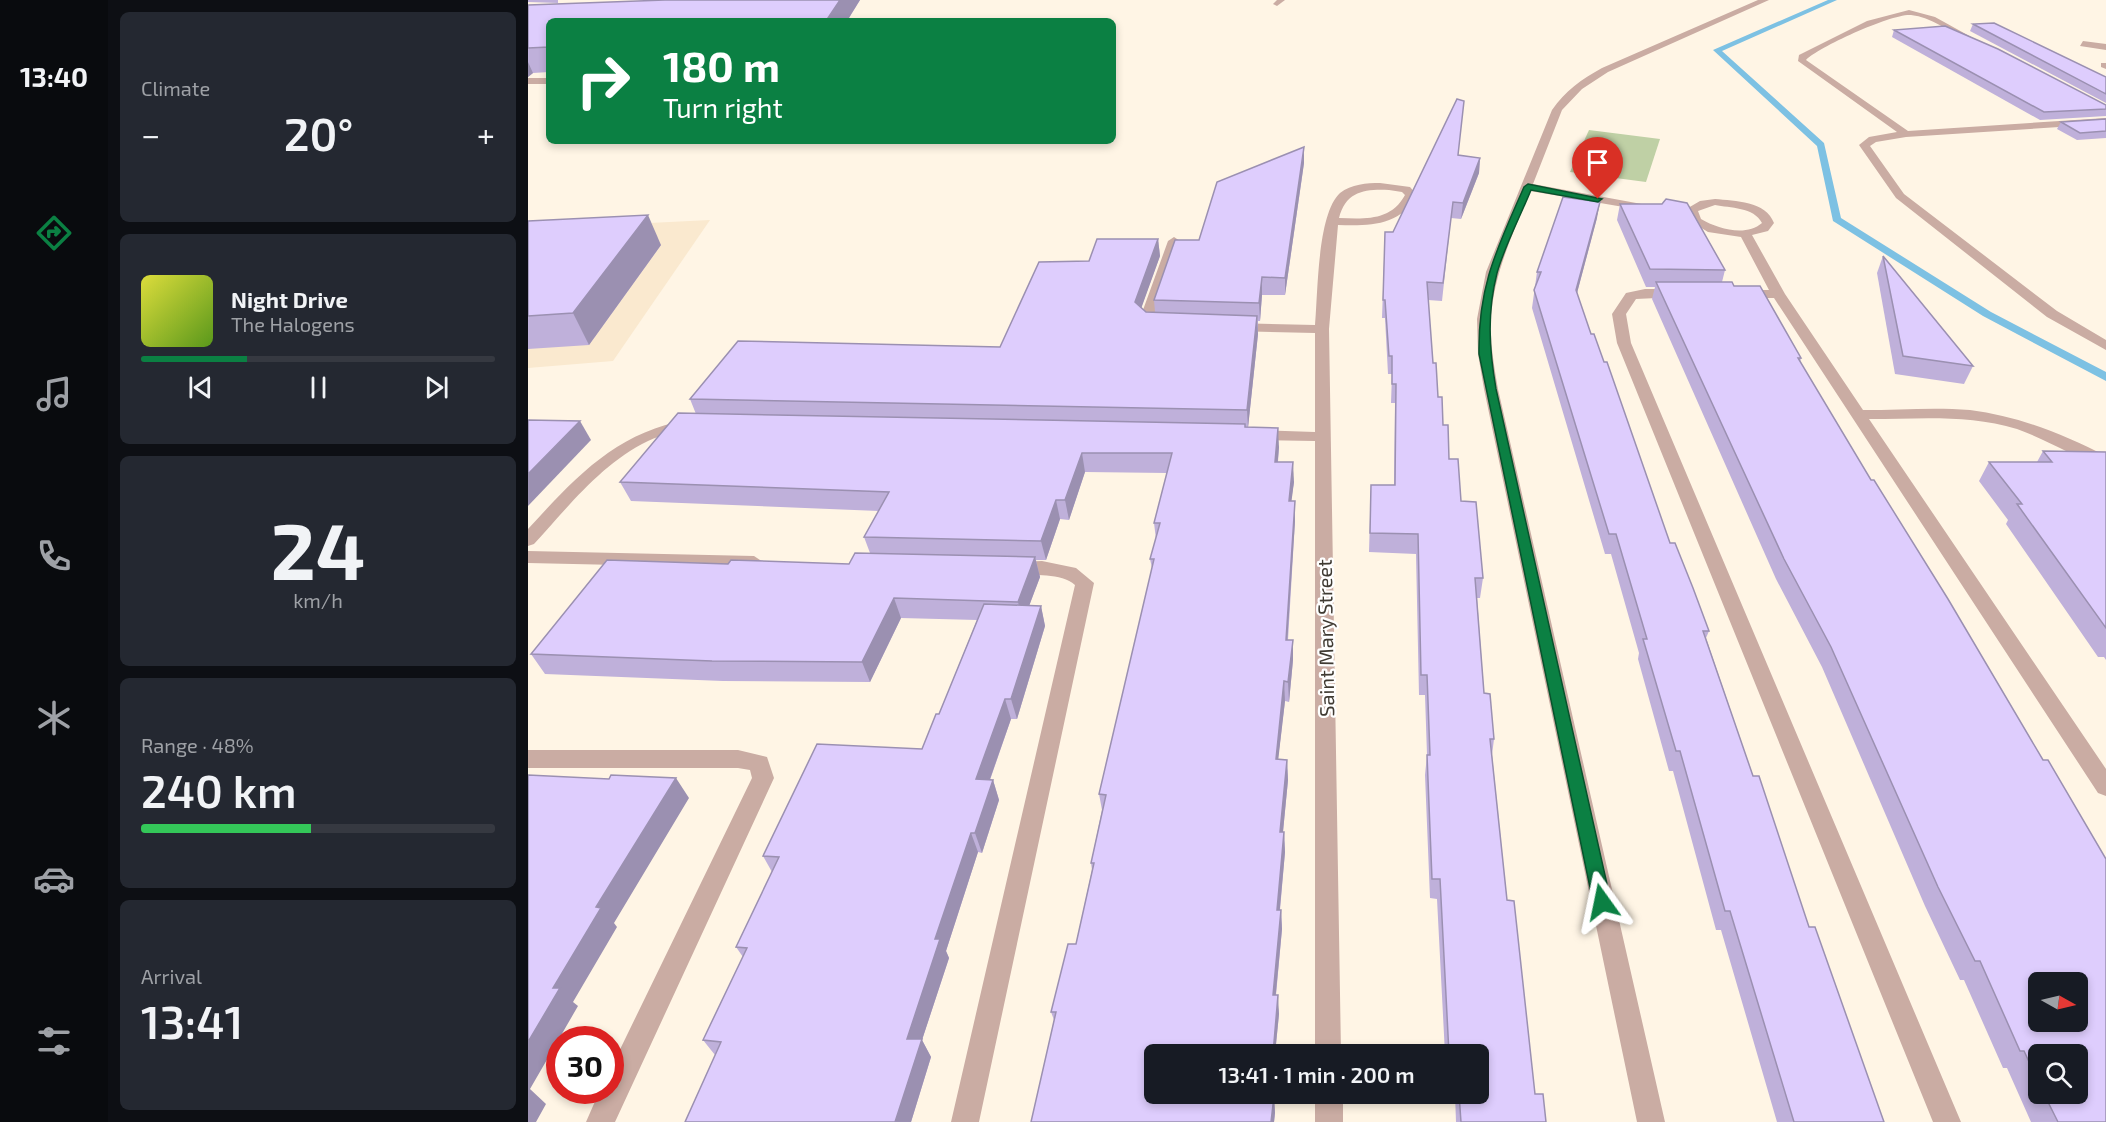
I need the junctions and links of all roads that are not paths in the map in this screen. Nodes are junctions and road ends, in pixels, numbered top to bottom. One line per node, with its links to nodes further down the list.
1 (1765, 0): 9 (street)
2 (1976, 42): 8 (street)
3 (2083, 44): 4 (street)
4 (2106, 47)
5 (528, 81): 6 (street)
6 (546, 81)
7 (2106, 121): 8 (street)
8 (1906, 134): 20 (street)
9 (1528, 187): 10 (street); 37 (street)
10 (1656, 209)
11 (1333, 221): 11 (street, Saint Mary Street); 19 (street, Saint Mary Street)
12 (1745, 234): 12 (street); 16 (street)
13 (1174, 241): 17 (street)
14 (1700, 293): 38 (street)
15 (1722, 294): 16 (street)
16 (1778, 294): 21 (street)
17 (1176, 326)
18 (1221, 327): 19 (street)
19 (1322, 329): 24 (street, Saint Mary Street)
20 (2106, 346)
21 (1858, 415): 25 (street); 31 (street)
22 (700, 425): 26 (street)
23 (1241, 435): 24 (street)
24 (1323, 437): 32 (street, Saint Mary Street)
25 (2106, 462)
26 (528, 540)
27 (528, 556): 28 (street)
28 (776, 562)
29 (1001, 567): 35 (street)
30 (528, 759): 34 (street)
31 (2106, 787)
32 (1328, 1044)
33 (1329, 1104): 36 (street)
34 (600, 1122)
35 (965, 1122)
36 (1329, 1122)
37 (1651, 1122)
38 (1947, 1122)

